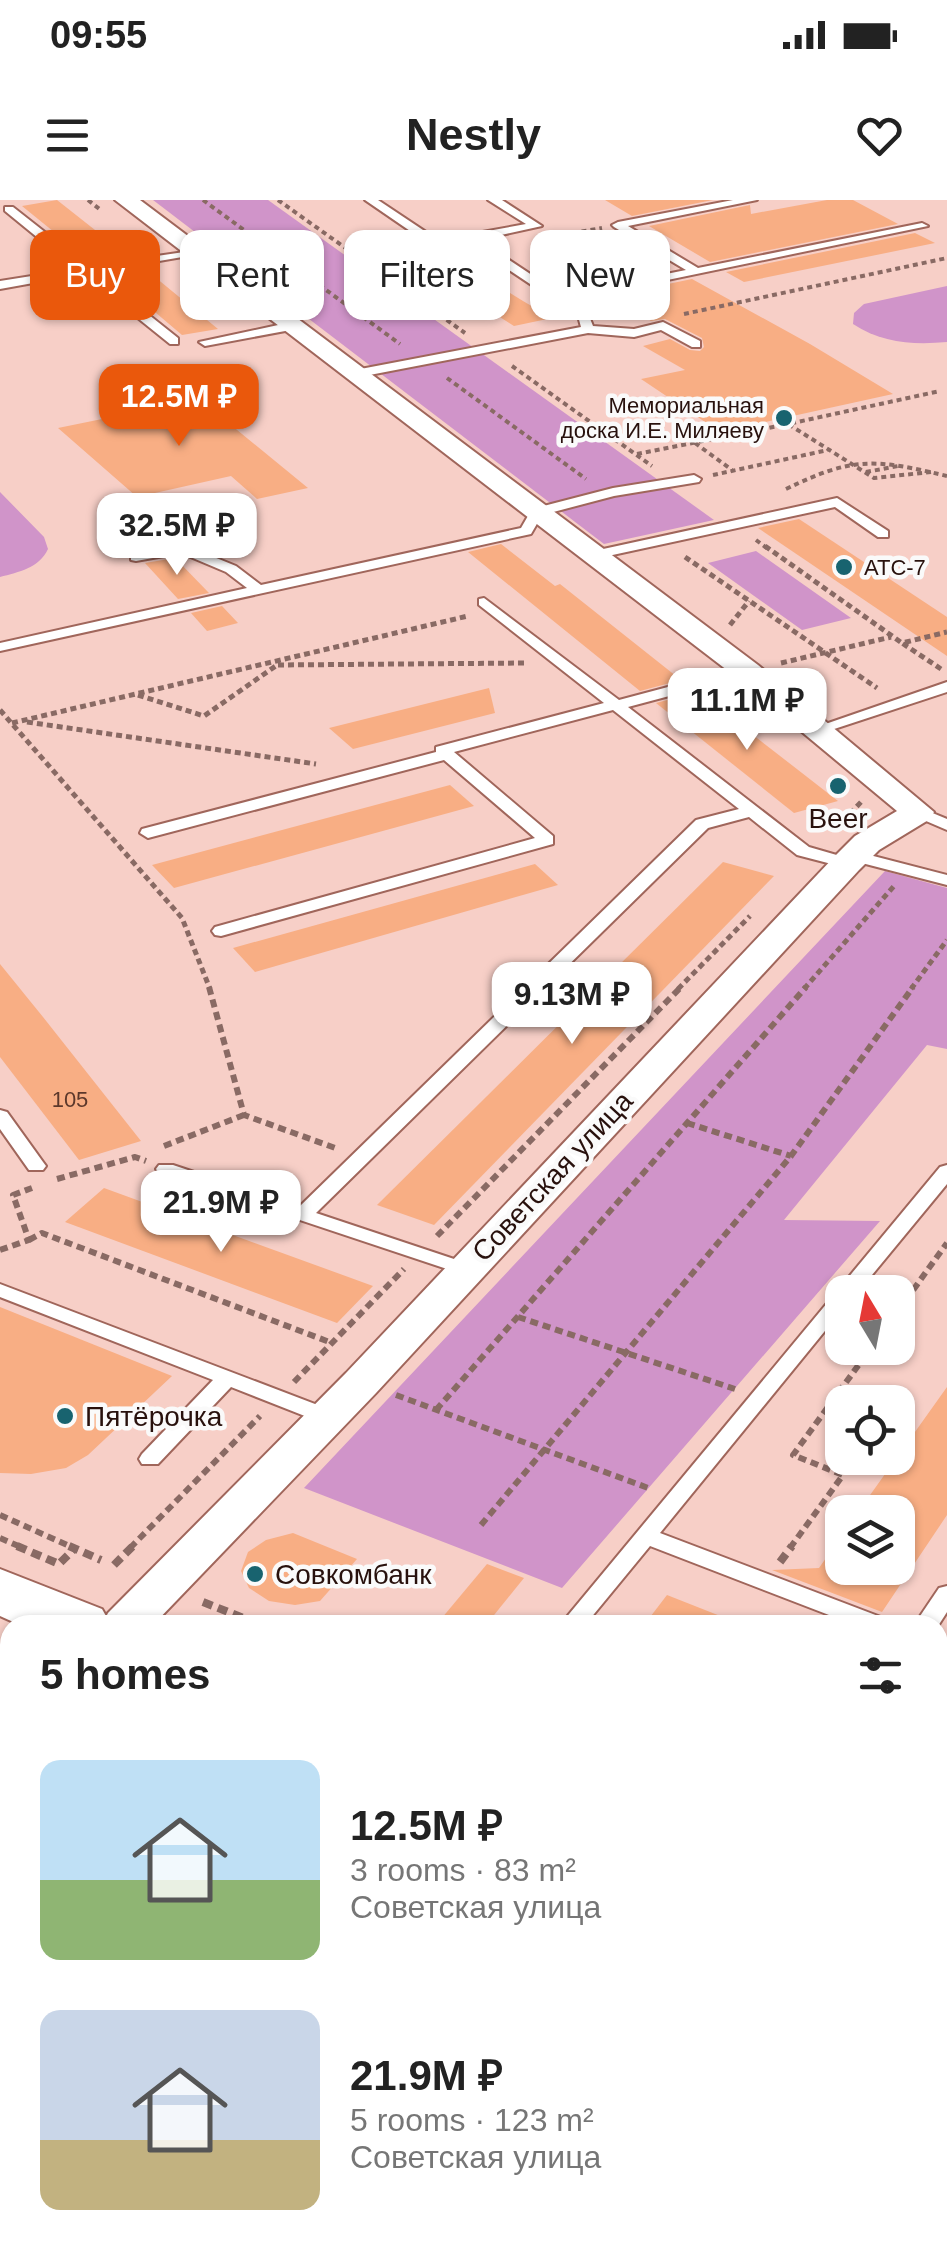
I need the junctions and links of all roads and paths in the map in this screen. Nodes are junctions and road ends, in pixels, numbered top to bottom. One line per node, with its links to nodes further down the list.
1 (126, 200): 11 (street, Советская улица)
2 (278, 200): 26 (path)
3 (371, 200): 9 (lane)
4 (494, 200): 10 (lane)
5 (750, 200): 13 (lane)
6 (9, 210): 8 (lane)
7 (922, 226): 13 (lane)
8 (35, 230)
9 (415, 230)
10 (510, 231)
11 (180, 241)
12 (947, 258): 17 (path)
13 (697, 272): 14 (lane)
14 (670, 277)
15 (30, 280): 16 (lane)
16 (0, 285)
17 (670, 317)
18 (148, 320): 23 (lane)
19 (284, 320): 21 (street, Советская улица)
20 (585, 320): 22 (lane)
21 (292, 326): 24 (lane); 27 (street, Советская улица)
22 (588, 328): 25 (lane); 26 (lane)
23 (174, 341)
24 (205, 342)
25 (696, 344)
26 (487, 348): 27 (lane); 32 (path)
27 (354, 374): 41 (street, Советская улица)
28 (940, 391): 29 (path)
29 (788, 424): 30 (path); 31 (path)
30 (695, 442): 32 (path); 35 (path)
31 (830, 450): 33 (path); 35 (path)
32 (636, 454): 40 (path)
33 (849, 462): 34 (path); 36 (path); 42 (path)
34 (904, 465): 36 (path); 37 (path)
35 (734, 470): 39 (path)
36 (864, 472): 37 (path)
37 (931, 472): 38 (path)
38 (946, 475)
39 (694, 479): 40 (lane)
40 (674, 482): 41 (lane)
41 (538, 512): 45 (street, Советская улица); 47 (lane)
42 (734, 524): 43 (lane); 44 (lane); 50 (path)
43 (883, 534)
44 (660, 541): 45 (lane); 53 (path)
45 (594, 556): 57 (street, Советская улица)
46 (136, 558): 47 (lane)
47 (258, 590): 52 (lane)
48 (489, 606): 54 (path); 62 (lane)
49 (947, 632): 51 (path)
50 (892, 636): 51 (path); 53 (path)
51 (902, 643): 58 (path)
52 (0, 647)
53 (824, 653): 57 (path); 61 (path)
54 (283, 660): 56 (path); 60 (path)
55 (536, 662): 56 (path)
56 (276, 665): 60 (path)
57 (747, 671): 62 (lane); 66 (street, Советская улица)
58 (947, 672)
59 (947, 686): 61 (lane)
60 (136, 694): 64 (path)
61 (896, 701): 66 (lane)
62 (616, 705): 67 (lane); 70 (lane)
63 (0, 710): 65 (path)
64 (21, 722): 65 (path); 68 (path)
65 (12, 724): 80 (path)
66 (820, 729): 71 (street, Советская улица)
67 (446, 754): 68 (lane); 77 (lane)
68 (374, 773): 72 (lane)
69 (868, 795): 73 (path)
70 (752, 811): 73 (lane); 84 (lane)
71 (937, 816): 74 (street, Советская улица)
72 (148, 833)
73 (811, 853): 74 (lane); 92 (path)
74 (850, 859): 75 (lane); 93 (street, Советская улица)
75 (908, 870): 76 (lane); 81 (path)
76 (947, 880)
77 (221, 930)
78 (947, 940): 82 (path)
79 (0, 1116): 85 (lane)
80 (244, 1116): 83 (path); 84 (path)
81 (688, 1122): 82 (path); 97 (path)
82 (791, 1156): 100 (path)
83 (135, 1157): 86 (path); 89 (path)
84 (360, 1158): 88 (lane)
85 (36, 1166)
86 (166, 1168): 88 (lane)
87 (947, 1171): 94 (lane)
88 (302, 1214): 92 (lane)
89 (28, 1240): 91 (path); 99 (path)
90 (947, 1243): 95 (path)
91 (0, 1250)
92 (420, 1254): 93 (lane); 99 (path)
93 (465, 1269): 103 (street, Советская улица)
94 (861, 1275)
95 (915, 1287)
96 (0, 1290): 102 (lane)
97 (518, 1317): 100 (path); 106 (path)
98 (825, 1318): 105 (lane)
99 (332, 1343): 104 (path)
100 (626, 1352): 105 (path); 108 (path)
101 (859, 1365): 118 (path)
102 (227, 1378): 104 (lane); 109 (lane)
103 (361, 1383): 106 (path); 107 (street, Советская улица)
104 (278, 1397): 107 (lane); 117 (path)
105 (759, 1398): 110 (lane)
106 (436, 1410): 108 (path)
107 (328, 1416): 123 (street, Советская улица)
108 (544, 1449): 110 (path); 112 (path)
109 (150, 1459)
110 (676, 1498): 113 (lane)
111 (0, 1515): 115 (path)
112 (481, 1525)
113 (646, 1536): 118 (lane); 125 (lane)
114 (0, 1538): 115 (path)
115 (75, 1548): 116 (path)
116 (101, 1560)
117 (114, 1565)
118 (766, 1582): 126 (lane)
119 (0, 1591): 122 (main road)
120 (947, 1594): 127 (lane)
121 (204, 1602): 124 (path)
122 (56, 1615)
123 (135, 1615)
124 (237, 1615)
125 (580, 1615)
126 (852, 1615)
127 (933, 1615)

